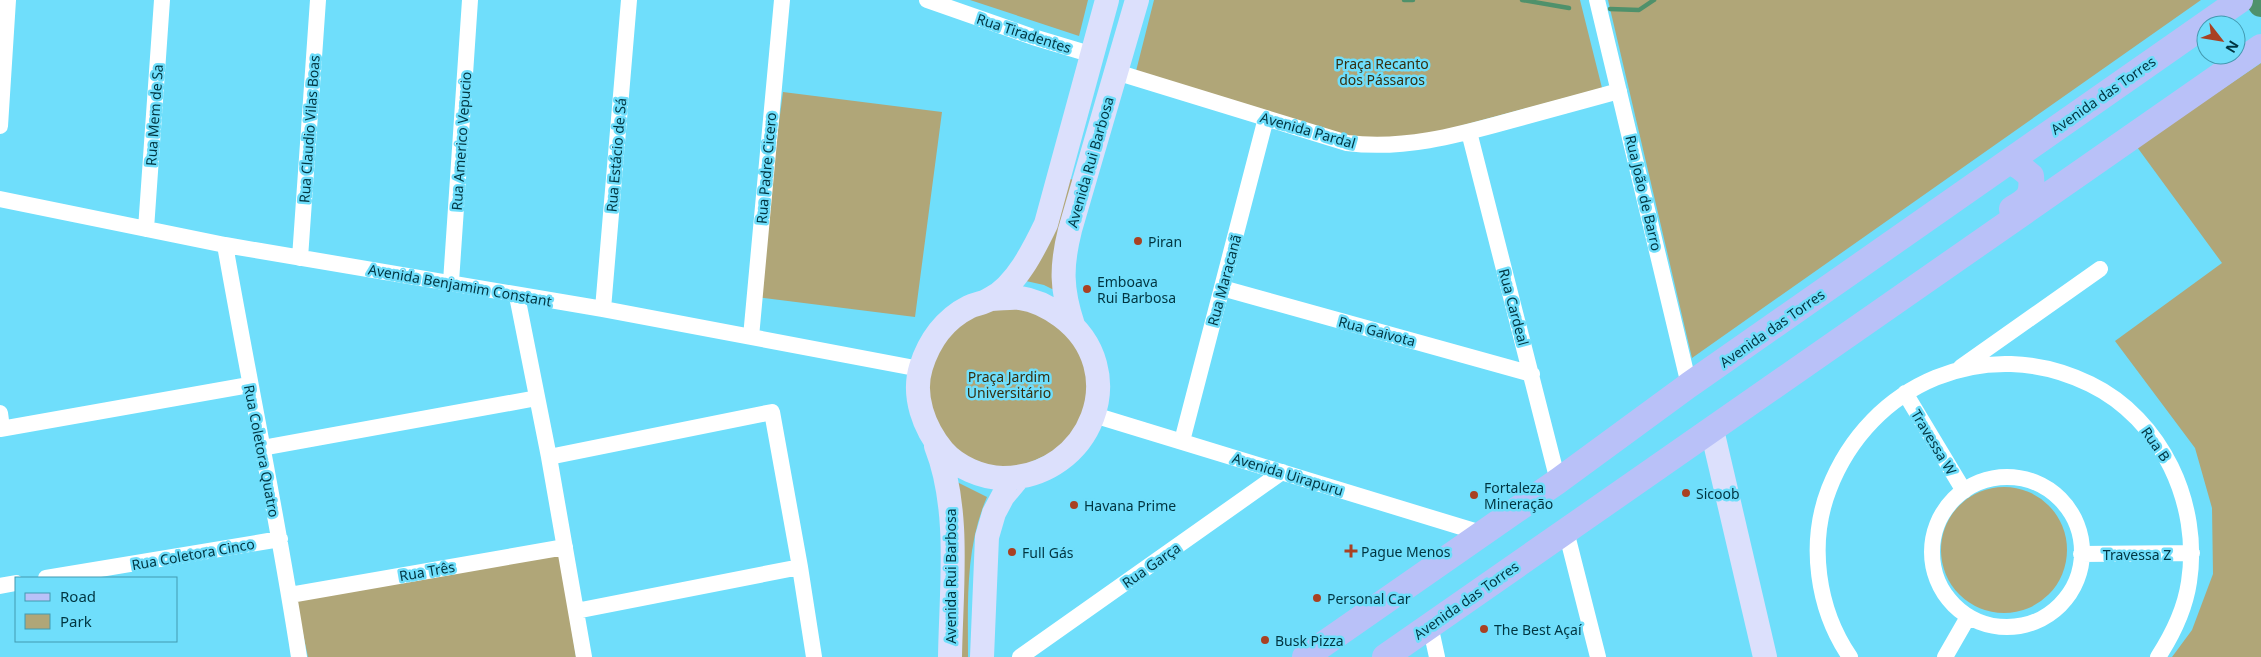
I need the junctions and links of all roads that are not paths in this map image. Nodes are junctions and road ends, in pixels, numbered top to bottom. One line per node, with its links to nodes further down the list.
1 (8, 0): 17 (street)
2 (162, 0): 21 (street, Rua Mem de Sa)
3 (318, 0): 23 (street, Rua Claudio Vilas Boas)
4 (470, 0): 25 (street, Rua Americo Vepucio)
5 (629, 0): 29 (street, Rua Estácio de Sá)
6 (782, 0): 32 (street, Rua Padre Cicero)
7 (927, 0): 13 (street, Rua Tiradentes)
8 (1107, 0): 13 (main road, Avenida Rui Barbosa)
9 (1137, 0): 14 (main road, Avenida Rui Barbosa)
10 (1597, 0): 15 (street, Rua João de Barro)
11 (2240, 0): 19 (main road, Avenida das Torres)
12 (2261, 46): 30 (main road, Avenida das Torres)
13 (1093, 55): 28 (main road, Avenida Rui Barbosa)
14 (1116, 72): 16 (street, Avenida Pardal); 31 (main road, Avenida Rui Barbosa)
15 (1619, 91): 18 (street, Avenida Pardal); 37 (street, Rua João de Barro)
16 (1266, 118): 18 (street, Avenida Pardal); 26 (street, Rua Maracanã)
17 (0, 126)
18 (1469, 132): 35 (street, Rua Cardeal)
19 (2010, 161): 30 (main road); 37 (main road, Avenida das Torres)
20 (0, 199): 21 (street, Avenida Benjamim Constant)
21 (146, 229): 22 (street, Avenida Benjamim Constant)
22 (225, 245): 23 (street, Avenida Benjamim Constant); 36 (street, Rua Coletora Quatro)
23 (300, 258): 25 (street, Avenida Benjamim Constant)
24 (2100, 269): 34 (street, Rua B)
25 (451, 282): 27 (street, Avenida Benjamim Constant)
26 (1222, 288): 35 (street, Rua Gaivota); 44 (street, Rua Maracanã)
27 (517, 296): 29 (street, Avenida Benjamim Constant); 39 (street)
28 (990, 299): 31 (main road); 33 (main road)
29 (603, 309): 32 (street, Avenida Benjamim Constant)
30 (1884, 309): 42 (main road, Avenida das Torres)
31 (1073, 325): 40 (main road)
32 (751, 337): 33 (street, Avenida Benjamim Constant)
33 (920, 369): 43 (main road)
34 (1957, 370): 38 (street, Rua B); 56 (street, Rua B)
35 (1532, 374): 49 (street, Rua Cardeal)
36 (249, 385): 41 (street); 45 (street, Rua Coletora Quatro)
37 (1690, 386): 49 (main road, Avenida das Torres)
38 (1905, 393): 50 (street, Travessa W); 66 (street, Rua B)
39 (537, 398): 45 (street); 46 (street)
40 (1094, 415): 44 (street, Avenida Uirapuru); 48 (main road)
41 (1, 423)
42 (1712, 430): 51 (main road, Avenida das Torres); 78 (main road)
43 (932, 437): 48 (main road); 70 (main road, Avenida Rui Barbosa)
44 (1182, 441): 47 (street, Avenida Uirapuru)
45 (262, 448): 53 (street, Rua Coletora Quatro)
46 (549, 457): 54 (street); 57 (street)
47 (1282, 472): 52 (street, Avenida Uirapuru); 72 (street, Rua Garça)
48 (1018, 478): 71 (main road)
49 (1558, 481): 52 (main road, Avenida das Torres)
50 (1964, 491): 55 (street); 64 (street)
51 (1566, 531): 65 (main road, Avenida das Torres); 77 (street)
52 (1481, 533): 61 (main road, Avenida das Torres)
53 (280, 539): 58 (street, Rua Coletora Cinco); 62 (street, Rua Coletora Quatro)
54 (565, 547): 62 (street, Rua Três); 63 (street)
55 (2081, 554): 56 (street, Travessa Z); 64 (street)
56 (2192, 554): 82 (street, Rua B)
57 (800, 567): 63 (street); 69 (street)
58 (52, 577)
59 (15, 583): 60 (street)
60 (0, 586)
61 (1400, 592): 73 (main road, Avenida das Torres); 74 (main road)
62 (290, 595): 67 (street, Rua Coletora Quatro)
63 (576, 611): 68 (street)
64 (1968, 617): 81 (street)
65 (1430, 626): 75 (main road, Avenida das Torres); 76 (street)
66 (1837, 636): 79 (street); 80 (street, Rua B)
67 (299, 657)
68 (584, 657)
69 (814, 657)
70 (950, 657)
71 (982, 657)
72 (1020, 657)
73 (1304, 657)
74 (1324, 657)
75 (1385, 657)
76 (1437, 657)
77 (1598, 657)
78 (1765, 657)
79 (1843, 657)
80 (1850, 657)
81 (1945, 657)
82 (2158, 657)

